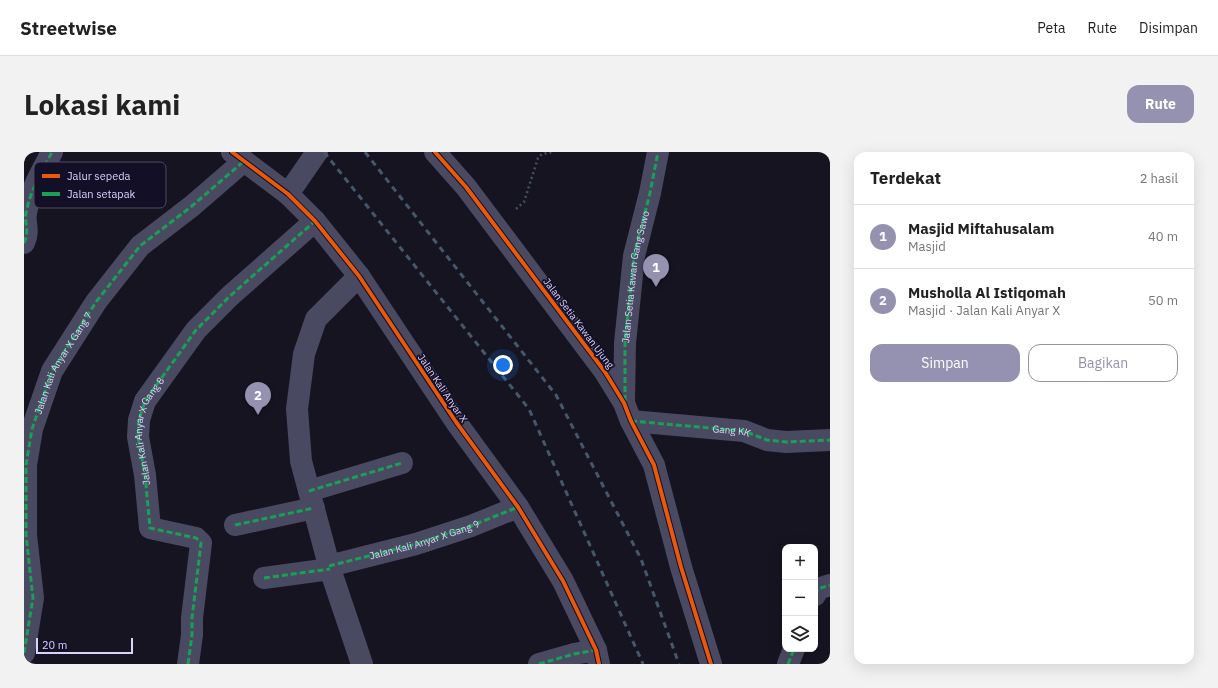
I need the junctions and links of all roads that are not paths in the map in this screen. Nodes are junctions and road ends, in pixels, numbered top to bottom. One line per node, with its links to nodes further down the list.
1 (52, 152): 6 (street)
2 (317, 152): 8 (street)
3 (435, 152): 12 (street, Jalan Setia Kawan Ujung)
4 (658, 152): 12 (street, Jalan Setia Kawan Gang Sawo)
5 (238, 157): 8 (street, Jalan Kali Anyar X); 23 (street, Jalan Kali Anyar X Gang 7)
6 (47, 162)
7 (34, 188): 10 (street)
8 (288, 194): 9 (street, Jalan Kali Anyar X)
9 (315, 221): 11 (street, Jalan Kali Anyar X); 25 (street, Jalan Kali Anyar X Gang 8)
10 (24, 243)
11 (359, 276): 15 (street); 16 (street, Jalan Kali Anyar X)
12 (628, 412): 13 (street, Gang KK); 28 (street, Jalan Setia Kawan Ujung)
13 (830, 440)
14 (402, 463): 15 (street)
15 (312, 500): 17 (street); 18 (street)
16 (518, 507): 18 (street, Jalan Kali Anyar X Gang 9); 24 (street, Jalan Kali Anyar X)
17 (235, 525)
18 (330, 568): 19 (street, Jalan Kali Anyar X Gang 9); 26 (street)
19 (264, 578)
20 (830, 585): 21 (street)
21 (818, 588)
22 (793, 652): 29 (street)
23 (24, 653)
24 (597, 657): 27 (street)
25 (188, 664)
26 (362, 664)
27 (539, 664)
28 (711, 664)
29 (788, 664)

